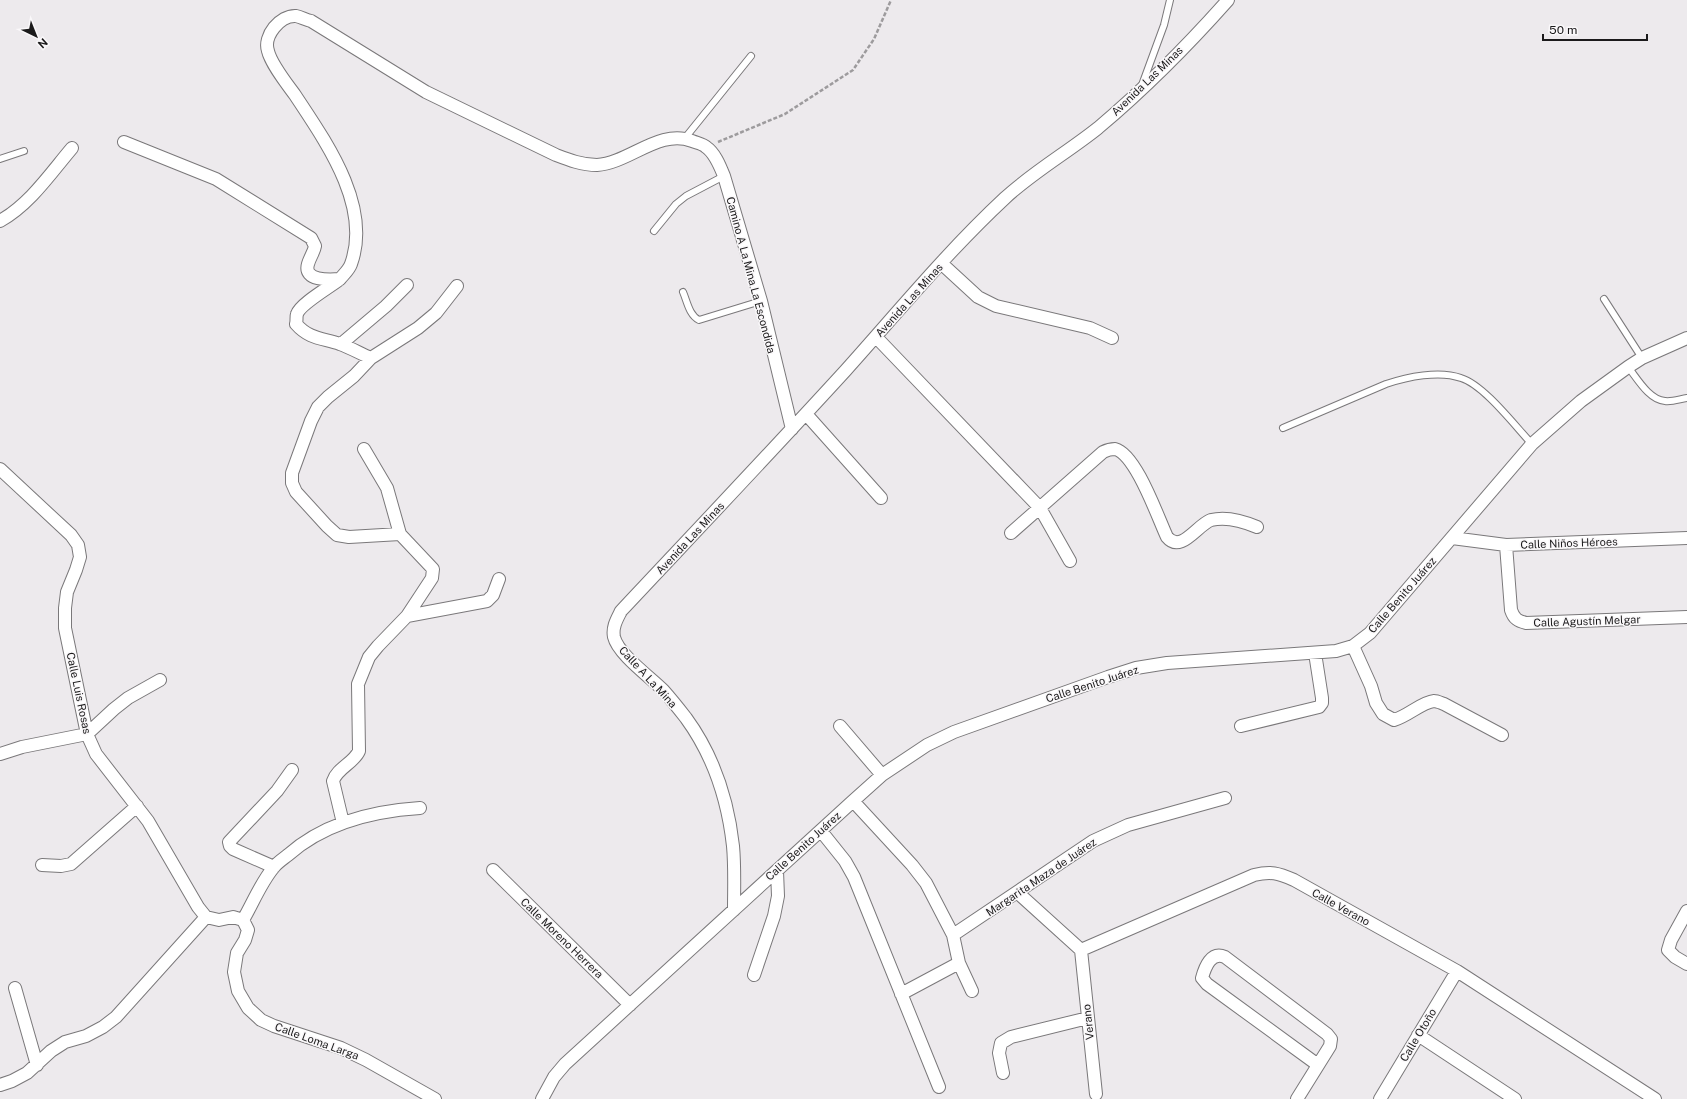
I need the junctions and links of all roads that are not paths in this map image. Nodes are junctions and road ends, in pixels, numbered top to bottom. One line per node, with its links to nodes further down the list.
1 (1170, 0): 4 (lane)
2 (1228, 0): 4 (street, Avenida Las Minas)
3 (751, 56): 5 (lane)
4 (1141, 89): 13 (street, Avenida Las Minas)
5 (685, 138): 10 (street, Camino A La Mina La Escondida); 14 (street)
6 (124, 142): 14 (street)
7 (72, 148): 11 (street)
8 (24, 151): 9 (lane)
9 (0, 159)
10 (724, 176): 12 (lane); 19 (street, Camino A La Mina La Escondida)
11 (0, 221)
12 (654, 231)
13 (941, 263): 20 (street, Avenida Las Minas); 21 (street)
14 (340, 279): 23 (street)
15 (407, 286): 23 (street)
16 (456, 286): 24 (street)
17 (683, 292): 19 (lane)
18 (1604, 299): 25 (lane)
19 (760, 301): 30 (street, Camino A La Mina La Escondida)
20 (876, 337): 28 (street, Avenida Las Minas); 35 (street)
21 (1112, 338)
22 (1687, 338): 25 (street, Calle Benito Juárez)
23 (340, 344): 24 (street)
24 (371, 358): 38 (street)
25 (1642, 358): 26 (street, Calle Benito Juárez)
26 (1628, 367): 27 (lane); 31 (street, Calle Benito Juárez)
27 (1687, 398)
28 (806, 414): 30 (street, Avenida Las Minas); 34 (street)
29 (1283, 428): 31 (lane)
30 (792, 429): 46 (street, Avenida Las Minas)
31 (1532, 444): 39 (street, Calle Benito Juárez)
32 (364, 449): 38 (street)
33 (0, 469): 52 (street, Calle Luis Rosas)
34 (881, 498)
35 (1040, 508): 36 (street); 37 (street); 42 (street)
36 (1257, 527)
37 (1011, 533)
38 (400, 534): 44 (street)
39 (1452, 538): 41 (street, Calle Niños Héroes); 47 (street, Calle Benito Juárez)
40 (1687, 538): 41 (street, Calle Niños Héroes)
41 (1506, 545): 45 (street, Calle Agustín Melgar)
42 (1070, 561)
43 (499, 579): 44 (street)
44 (407, 616): 61 (street)
45 (1687, 617)
46 (614, 624): 68 (street, Calle A La Mina)
47 (1353, 646): 48 (street, Calle Benito Juárez); 53 (street)
48 (1314, 653): 51 (street); 56 (street, Calle Benito Juárez)
49 (160, 680): 52 (street)
50 (840, 726): 56 (street)
51 (1241, 726)
52 (87, 734): 54 (street); 59 (street, Calle Luis Rosas)
53 (1502, 735)
54 (0, 754)
55 (292, 770): 64 (street)
56 (882, 775): 58 (street, Calle Benito Juárez)
57 (1225, 798): 67 (street, Margarita Maza de Juárez)
58 (853, 801): 62 (street, Calle Benito Juárez); 72 (street)
59 (137, 806): 63 (street); 70 (street, Calle Luis Rosas)
60 (420, 808): 61 (street)
61 (343, 823): 64 (street)
62 (821, 831): 66 (street, Calle Benito Juárez); 80 (street)
63 (42, 865)
64 (274, 867): 71 (street)
65 (493, 870): 81 (street, Calle Moreno Herrera)
66 (777, 870): 68 (street, Calle Benito Juárez); 77 (street)
67 (1018, 893): 72 (street, Margarita Maza de Juárez); 73 (street)
68 (734, 910): 81 (street, Calle Benito Juárez)
69 (1687, 911): 75 (street)
70 (206, 917): 71 (street); 84 (street)
71 (243, 920): 90 (street, Calle Loma Larga)
72 (953, 935): 74 (street)
73 (1081, 950): 76 (street, Calle Verano); 82 (street, Verano)
74 (959, 963): 79 (street); 80 (street)
75 (1687, 964)
76 (1457, 971): 83 (street, Calle Otoño); 95 (street, Calle Verano)
77 (754, 975)
78 (15, 988): 84 (street)
79 (972, 991)
80 (901, 994): 88 (street)
81 (630, 1005): 91 (street, Calle Benito Juárez)
82 (1088, 1018): 86 (street); 89 (street, Verano)
83 (1418, 1035): 93 (street, Calle Otoño); 94 (street)
84 (37, 1065): 87 (street)
85 (1318, 1065): 85 (street); 92 (street)
86 (1003, 1073)
87 (0, 1085)
88 (939, 1087)
89 (1096, 1094)
90 (435, 1099)
91 (542, 1099)
92 (1297, 1099)
93 (1380, 1099)
94 (1515, 1099)
95 (1655, 1099)

